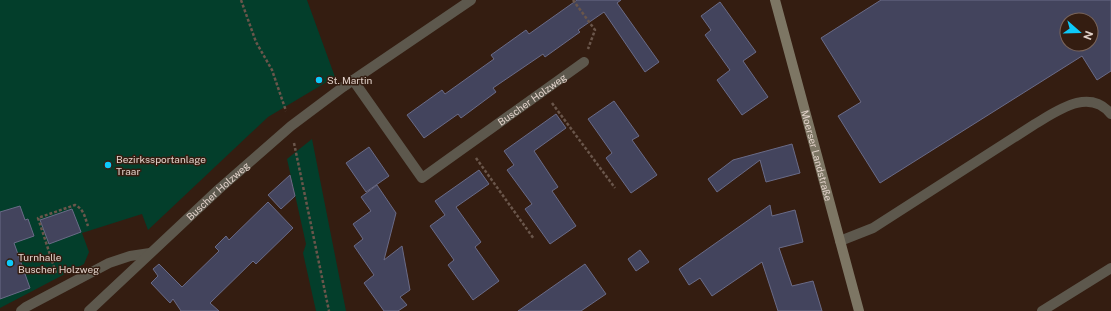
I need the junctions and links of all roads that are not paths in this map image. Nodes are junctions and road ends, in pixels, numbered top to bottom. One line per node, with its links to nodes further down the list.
1 (471, 0): 4 (street, Buscher Holzweg)
2 (775, 0): 6 (main road, Moerser Landstraße)
3 (584, 62): 4 (street, Buscher Holzweg)
4 (353, 80): 7 (street, Buscher Holzweg)
5 (1111, 114): 6 (street)
6 (840, 241): 11 (main road, Moerser Landstraße)
7 (150, 253): 9 (street); 10 (street, Buscher Holzweg)
8 (1111, 268): 12 (street)
9 (21, 311)
10 (90, 311)
11 (859, 311)
12 (1042, 311)

